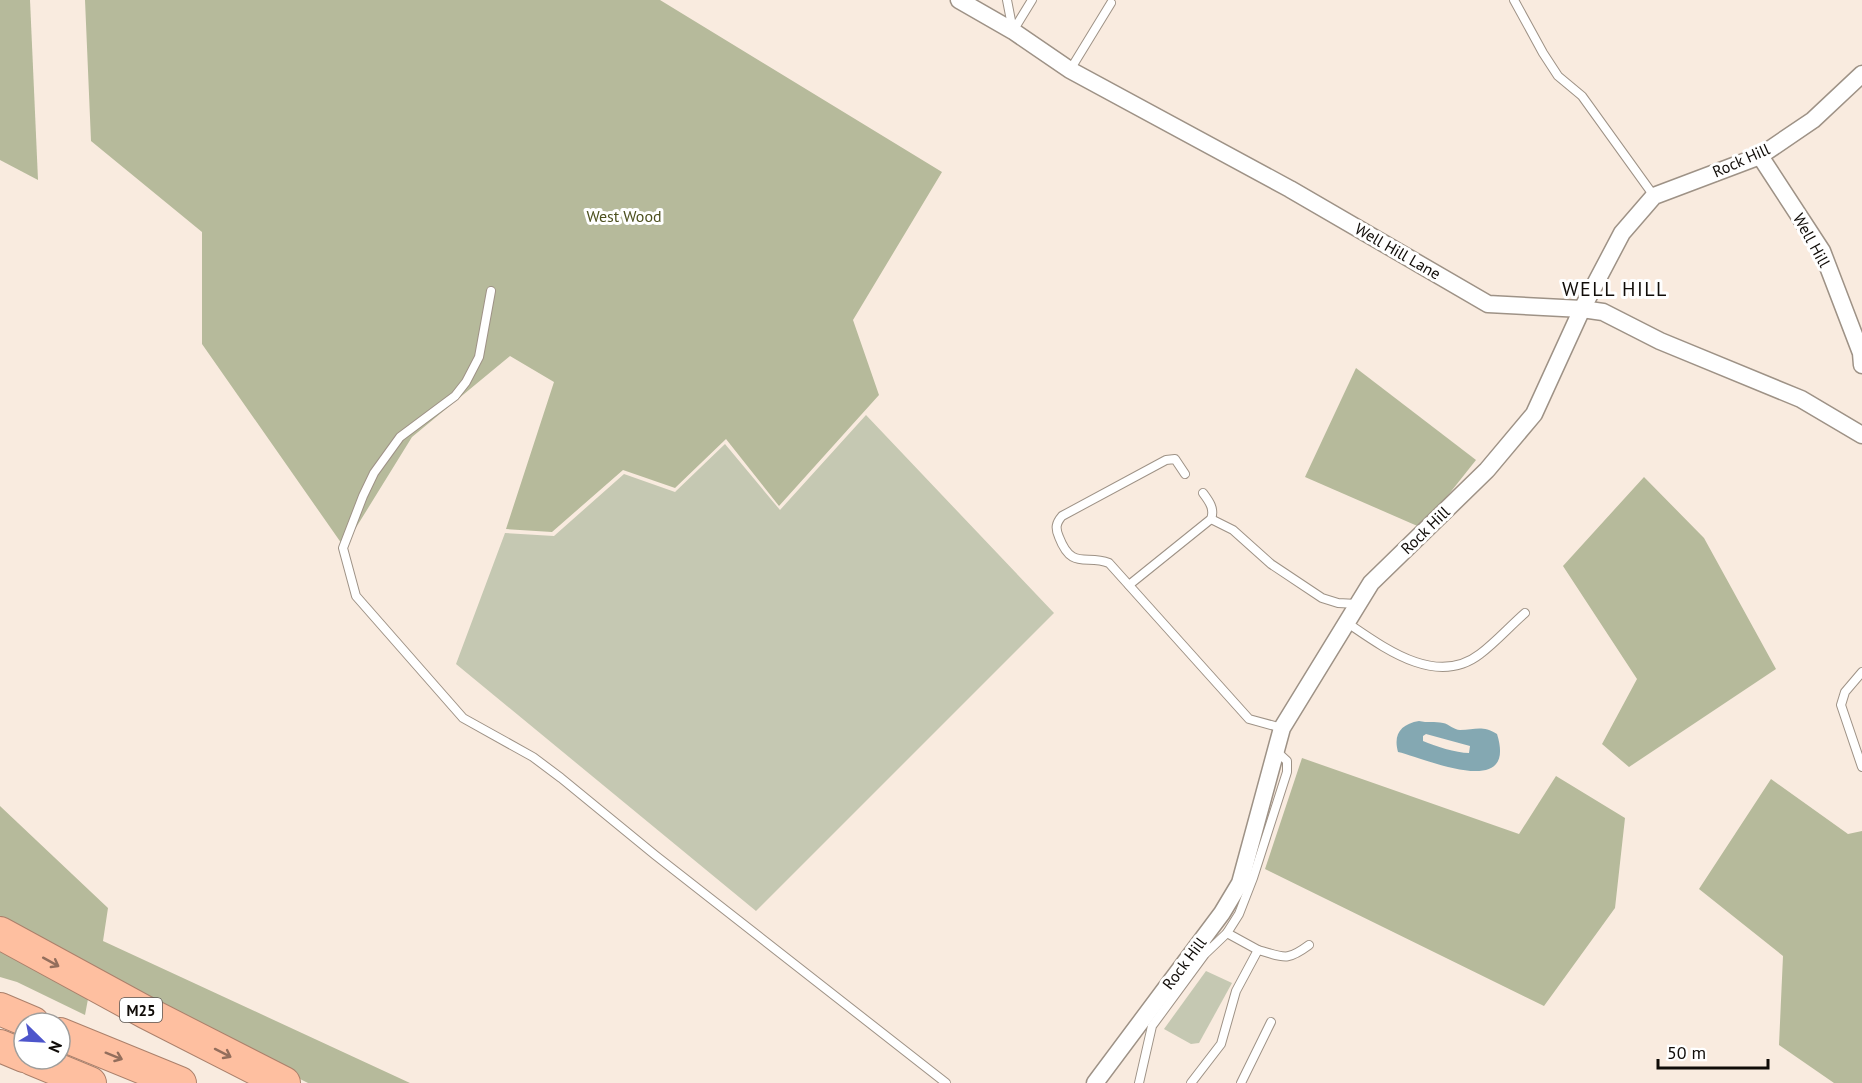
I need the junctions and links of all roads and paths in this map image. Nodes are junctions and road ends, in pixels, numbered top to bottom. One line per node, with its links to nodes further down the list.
1 (959, 0): 6 (street, Well Hill Lane)
2 (1007, 0): 6 (lane)
3 (1032, 0): 6 (lane)
4 (1514, 0): 10 (lane)
5 (1111, 3): 7 (lane)
6 (1013, 31): 7 (street, Well Hill Lane)
7 (1070, 70): 12 (street, Well Hill Lane)
8 (1862, 74): 9 (street, Rock Hill)
9 (1760, 156): 10 (street, Rock Hill); 13 (street, Well Hill)
10 (1654, 196): 12 (street, Rock Hill)
11 (491, 291): 37 (lane)
12 (1582, 309): 14 (street, Well Hill Lane); 19 (street, Rock Hill)
13 (1862, 365)
14 (1862, 435)
15 (1185, 474): 18 (lane)
16 (1203, 493): 17 (lane)
17 (1212, 519): 18 (lane); 19 (lane)
18 (1129, 585): 23 (lane)
19 (1357, 604): 21 (street, Rock Hill)
20 (1525, 613): 21 (lane)
21 (1346, 622): 23 (street, Rock Hill)
22 (1862, 672): 25 (lane)
23 (1282, 728): 24 (street, Rock Hill)
24 (1275, 750): 27 (lane); 38 (street, Rock Hill)
25 (1862, 767)
26 (0, 933): 36 (highway, M25, one-way to 36)
27 (1227, 933): 29 (lane); 33 (lane)
28 (1309, 945): 29 (lane)
29 (1258, 950): 39 (lane)
30 (1271, 1022): 40 (lane)
31 (72, 1039): 35 (highway, one-way to 35)
32 (61, 1071): 34 (highway)
33 (1142, 1082)
34 (90, 1083)
35 (180, 1083)
36 (284, 1083)
37 (946, 1083)
38 (1095, 1083)
39 (1191, 1083)
40 (1241, 1083)

